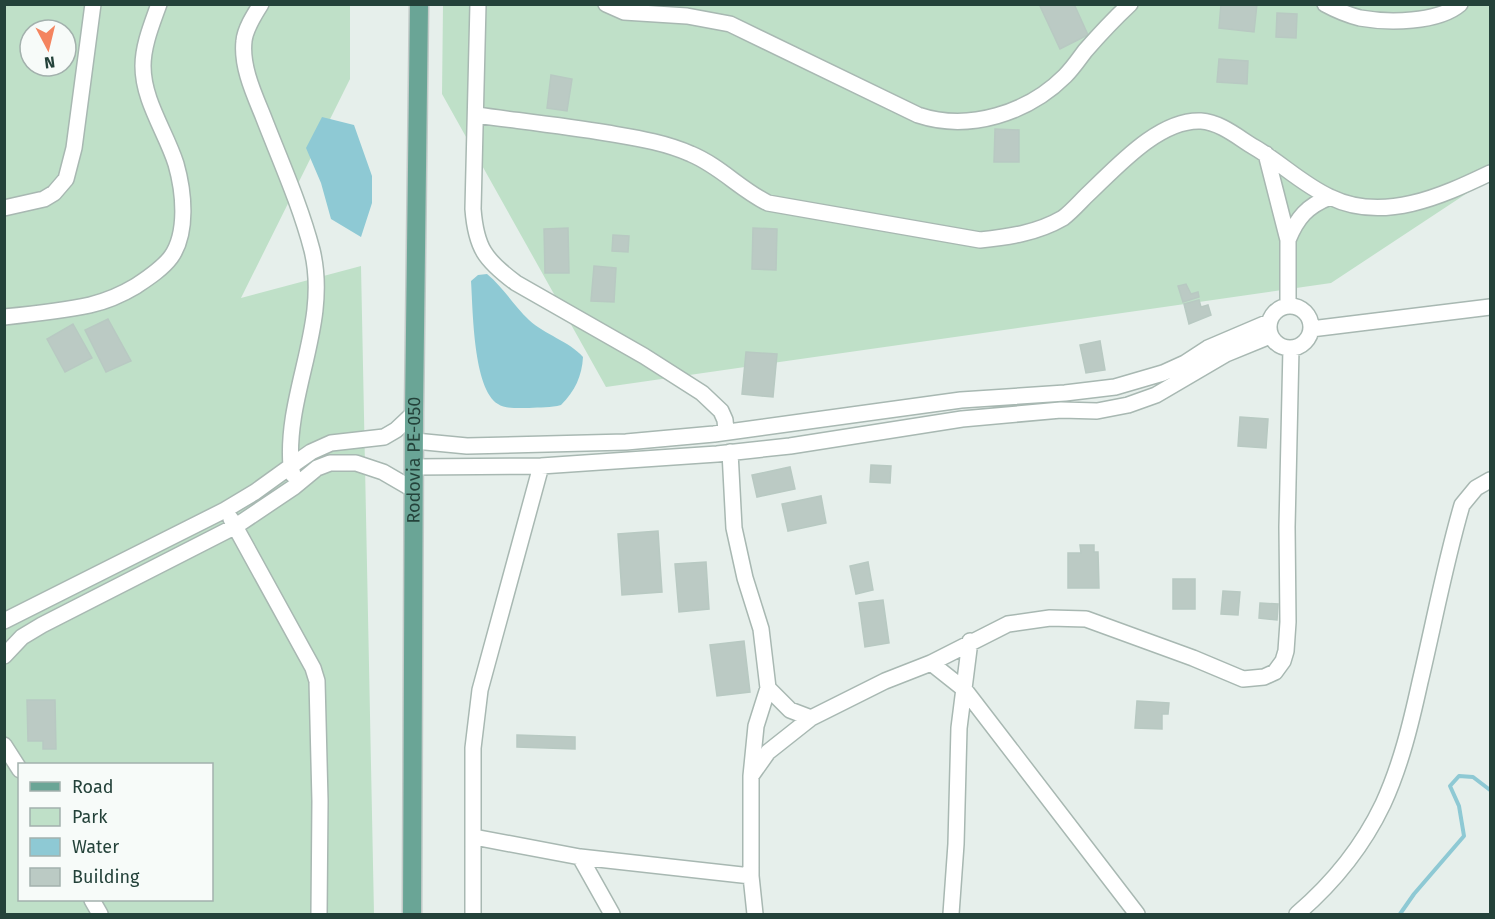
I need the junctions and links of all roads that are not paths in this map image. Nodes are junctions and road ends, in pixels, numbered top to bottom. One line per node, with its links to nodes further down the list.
1 (93, 4): 14 (street)
2 (159, 4): 18 (street)
3 (261, 4): 31 (street)
4 (419, 4): 22 (main road, Rodovia PE-050)
5 (478, 4): 10 (street)
6 (606, 4): 7 (street)
7 (1130, 4)
8 (1325, 4): 9 (street)
9 (1460, 4)
10 (476, 115): 11 (street); 23 (street)
11 (1266, 154): 13 (street); 15 (street)
12 (1491, 172): 13 (street)
13 (1330, 197): 15 (street)
14 (4, 208)
15 (1288, 240): 16 (street)
16 (1288, 306): 19 (street); 20 (street)
17 (1491, 307): 20 (street)
18 (4, 317)
19 (1270, 329): 21 (street); 23 (street); 28 (street)
20 (1311, 329): 21 (street)
21 (1291, 348): 43 (street)
22 (414, 413): 24 (street); 25 (main road, Rodovia PE-050)
23 (726, 432): 27 (street); 28 (street); 28 (street)
24 (358, 441): 29 (street); 31 (street)
25 (415, 441): 26 (street); 34 (main road, Rodovia PE-050)
26 (467, 446): 27 (street); 32 (street)
27 (521, 446): 33 (street)
28 (730, 452): 30 (street); 46 (street)
29 (356, 462): 36 (street); 37 (street)
30 (541, 465): 33 (street); 52 (street)
31 (291, 466): 36 (street); 38 (street)
32 (467, 466): 33 (street); 34 (street)
33 (520, 466)
34 (414, 467): 37 (main road, Rodovia PE-050)
35 (1491, 480): 64 (street)
36 (294, 487): 39 (street)
37 (414, 490): 58 (main road, Rodovia PE-050)
38 (225, 510): 39 (street); 40 (street)
39 (236, 526): 41 (street); 57 (street)
40 (130, 557): 41 (street); 42 (street)
41 (139, 575): 44 (street)
42 (4, 621)
43 (970, 641): 45 (street); 47 (street)
44 (4, 656)
45 (931, 663): 47 (street); 48 (street)
46 (768, 688): 48 (street); 51 (street)
47 (965, 690): 62 (street); 63 (street)
48 (811, 718): 51 (street)
49 (4, 745): 50 (street)
50 (18, 767)
51 (751, 776): 54 (street)
52 (474, 837): 53 (street); 59 (street)
53 (580, 858): 54 (street); 60 (street)
54 (751, 876): 61 (street)
55 (93, 901): 56 (street)
56 (100, 915)
57 (320, 915)
58 (412, 915)
59 (473, 915)
60 (612, 915)
61 (755, 915)
62 (951, 915)
63 (1137, 915)
64 (1297, 915)

